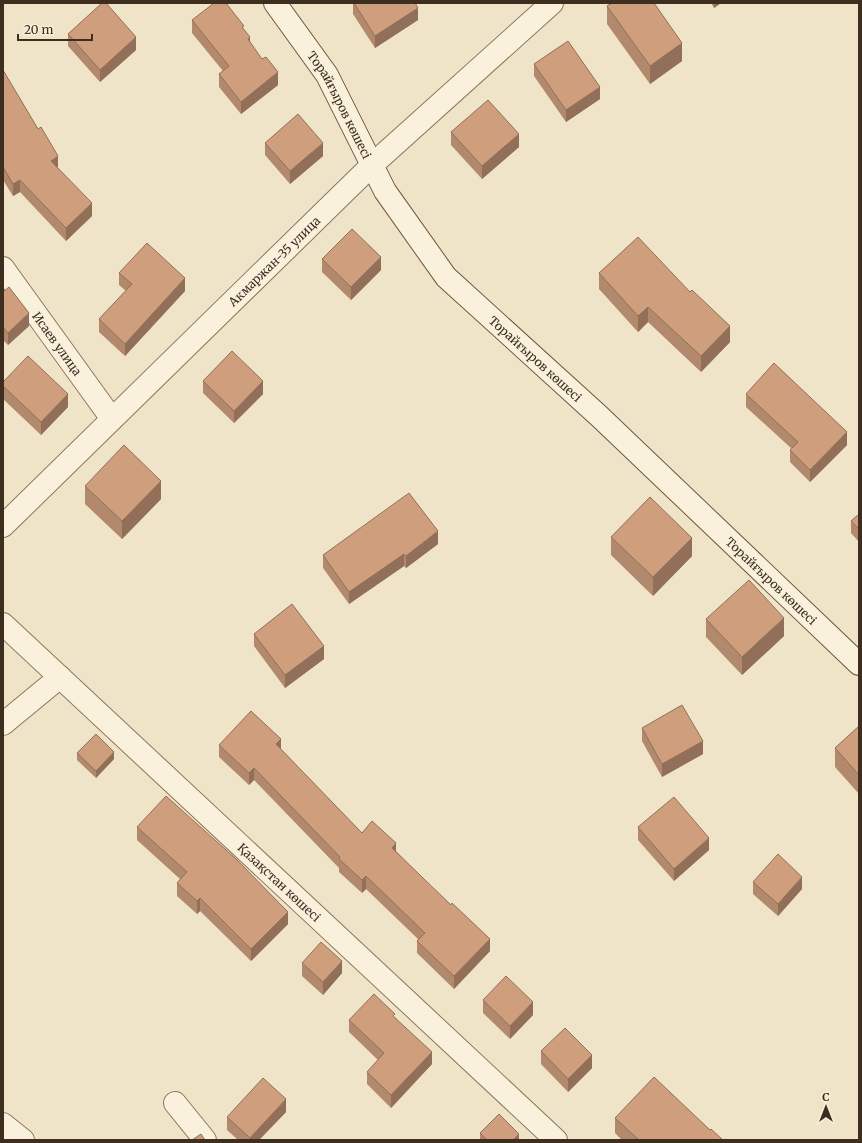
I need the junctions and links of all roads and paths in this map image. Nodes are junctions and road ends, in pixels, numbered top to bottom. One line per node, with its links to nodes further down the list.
1 (275, 3): 3 (street, Торайғыров көшесі)
2 (552, 3): 3 (street, Акмаржан-35 улица)
3 (372, 165): 5 (street, Акмаржан-35 улица); 8 (street, Торайғыров көшесі)
4 (3, 268): 5 (street, Исаев улица)
5 (112, 419): 6 (street, Акмаржан-35 улица)
6 (3, 526)
7 (3, 624): 9 (street, Қазақстан көшесі)
8 (859, 664)
9 (60, 677): 10 (street); 15 (street, Қазақстан көшесі)
10 (3, 724)
11 (176, 1103): 14 (street)
12 (3, 1124): 13 (street)
13 (23, 1140)
14 (205, 1140)
15 (556, 1140)

